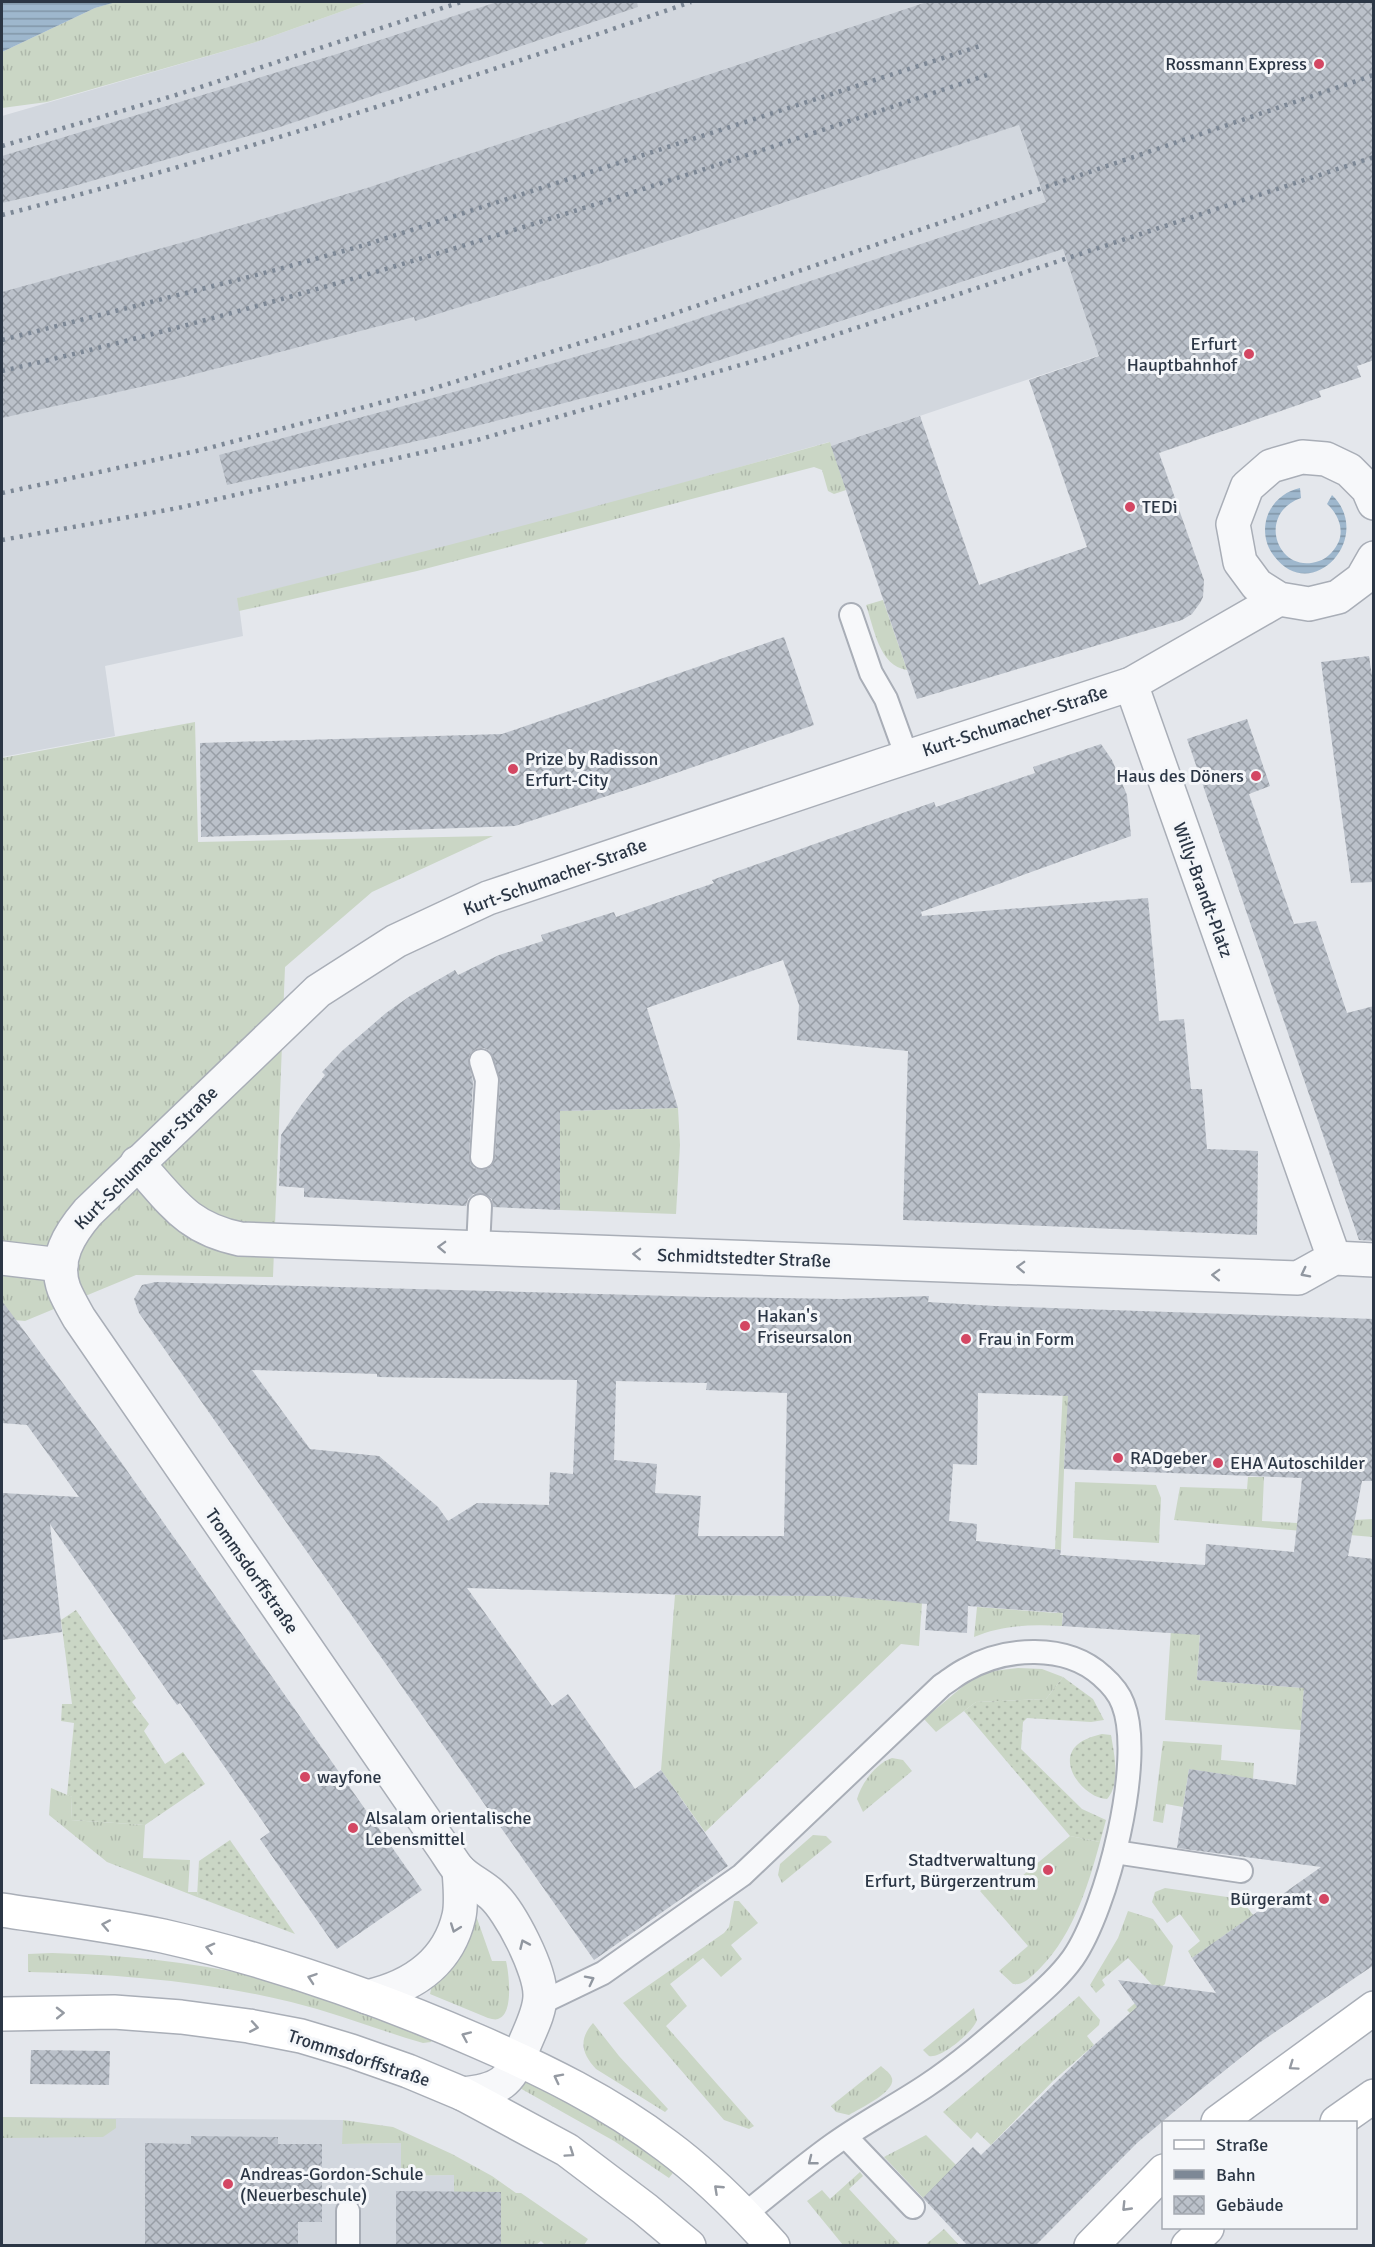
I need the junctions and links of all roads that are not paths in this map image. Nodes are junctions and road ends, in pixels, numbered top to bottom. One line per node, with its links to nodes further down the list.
1 (1374, 503): 3 (street)
2 (1370, 578): 3 (street)
3 (1279, 599): 5 (street)
4 (852, 615): 6 (lane)
5 (1131, 684): 6 (street, Kurt-Schumacher-Straße); 13 (street, Willy-Brandt-Platz)
6 (907, 757): 9 (street, Kurt-Schumacher-Straße)
7 (481, 1061): 8 (lane)
8 (483, 1157)
9 (137, 1163): 11 (street, Schmidtstedter Straße, one-way to 9); 15 (street, Kurt-Schumacher-Straße)
10 (480, 1206): 11 (lane)
11 (478, 1248): 13 (street, Schmidtstedter Straße, one-way to 11)
12 (2, 1258): 15 (street)
13 (1334, 1258): 14 (street)
14 (1374, 1260)
15 (61, 1265): 17 (street, Trommsdorffstraße)
16 (1115, 1852): 18 (lane); 21 (lane, one-way to 16); 29 (lane)
17 (459, 1870): 20 (street, one-way to 20); 21 (street, Trommsdorffstraße, one-way to 17)
18 (1241, 1870)
19 (2, 1910): 20 (street, one-way to 19)
20 (367, 1997): 24 (street, one-way to 20)
21 (538, 2006): 24 (street, Trommsdorffstraße)
22 (1374, 2008): 27 (street, one-way to 27)
23 (2, 2014): 25 (street, Trommsdorffstraße, one-way to 25)
24 (520, 2059): 25 (street, Trommsdorffstraße); 33 (street, one-way to 24)
25 (464, 2094): 36 (street, Trommsdorffstraße, one-way to 36)
26 (1374, 2096): 28 (street)
27 (1219, 2121)
28 (1337, 2121)
29 (840, 2140): 31 (lane); 33 (lane, one-way to 33)
30 (1162, 2173): 38 (street, one-way to 38)
31 (913, 2207)
32 (348, 2211): 35 (lane)
33 (744, 2214): 37 (street)
34 (1206, 2229): 39 (street)
35 (348, 2246)
36 (689, 2246)
37 (773, 2246)
38 (1091, 2246)
39 (1188, 2246)

